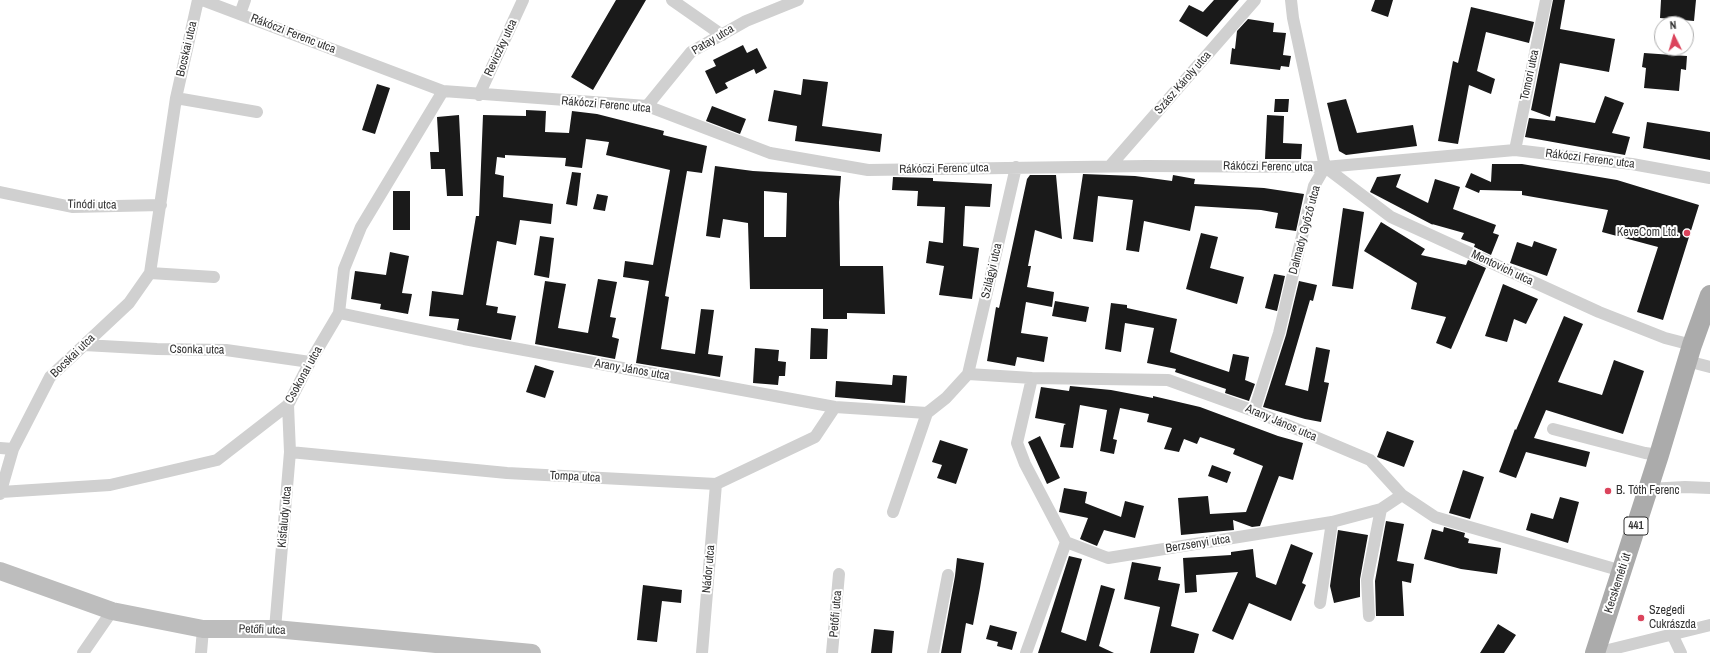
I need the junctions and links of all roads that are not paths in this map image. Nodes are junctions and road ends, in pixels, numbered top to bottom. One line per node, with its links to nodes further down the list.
1 (198, 0): 14 (street, Bocskai utca)
2 (202, 0): 10 (street, Rákóczi Ferenc utca)
3 (245, 0): 10 (street)
4 (523, 0): 13 (street, Reviczky utca)
5 (672, 0): 11 (street)
6 (798, 0): 11 (street, Patay utca)
7 (1291, 0): 20 (street)
8 (1546, 0): 17 (street, Tomori utca)
9 (1252, 3): 18 (street, Szász Károly utca)
10 (240, 14): 12 (street, Rákóczi Ferenc utca)
11 (722, 35): 15 (street, Patay utca)
12 (443, 91): 13 (street, Rákóczi Ferenc utca); 27 (street, Csokonai utca)
13 (479, 95): 15 (street, Rákóczi Ferenc utca)
14 (176, 98): 16 (street); 23 (street, Bocskai utca)
15 (647, 106): 19 (street, Rákóczi Ferenc utca)
16 (257, 112)
17 (1515, 150): 20 (street, Rákóczi Ferenc utca); 21 (street, Rákóczi Ferenc utca)
18 (1110, 166): 19 (street, Rákóczi Ferenc utca); 20 (street, Rákóczi Ferenc utca)
19 (1016, 167): 32 (street, Szilágyi utca)
20 (1325, 167): 29 (street, Mentovich utca); 36 (street, Dalmady Győző utca)
21 (1710, 178)
22 (0, 192): 23 (street, Tinódi utca)
23 (160, 205): 24 (street, Bocskai utca)
24 (150, 273): 25 (street); 28 (street, Bocskai utca)
25 (214, 277)
26 (1710, 295): 29 (main road, Kecskeméti út / 441)
27 (339, 313): 30 (street, Csokonai utca); 35 (street, Arany János utca)
28 (84, 345): 30 (street, Csonka utca); 40 (street, Bocskai utca)
29 (1689, 353): 31 (street, Mentovich utca); 42 (main road, Kecskeméti út / 441)
30 (310, 362): 34 (street, Csokonai utca)
31 (1710, 367)
32 (968, 374): 33 (street, Arany János utca); 37 (street)
33 (1032, 378): 36 (street, Arany János utca); 51 (street)
34 (288, 405): 41 (street, Kisfaludy utca); 46 (street, Csokonai utca)
35 (835, 408): 37 (street, Arany János utca); 43 (street, Tompa utca)
36 (1254, 411): 47 (street, Arany János utca)
37 (927, 413): 49 (street)
38 (1553, 429): 42 (street)
39 (0, 448): 40 (street)
40 (13, 449): 46 (street, Bocskai utca)
41 (290, 452): 43 (street, Tompa utca); 61 (street, Kisfaludy utca)
42 (1659, 455): 45 (main road, Kecskeméti út / 441)
43 (716, 484): 66 (street, Nádor utca)
44 (1710, 488): 45 (street)
45 (1648, 489): 52 (main road, Kecskeméti út / 441)
46 (0, 493)
47 (1402, 494): 48 (street, Berzsenyi utca); 52 (street, Arany János utca)
48 (1381, 509): 50 (street, Berzsenyi utca); 58 (street)
49 (893, 512)
50 (1332, 522): 51 (street, Berzsenyi utca); 56 (street)
51 (1066, 542): 69 (street)
52 (1622, 570): 70 (main road, Kecskeméti út / 441)
53 (0, 571): 57 (street, Petőfi utca)
54 (839, 574): 67 (street, Petőfi utca)
55 (948, 575): 68 (street)
56 (1320, 603)
57 (112, 611): 60 (street, Petőfi utca); 63 (street)
58 (1369, 616)
59 (1710, 625): 62 (street)
60 (203, 629): 61 (street, Petőfi utca); 64 (street)
61 (275, 629): 65 (street, Petőfi utca)
62 (1672, 634): 70 (street); 71 (street)
63 (84, 653)
64 (201, 653)
65 (532, 653)
66 (702, 653)
67 (832, 653)
68 (933, 653)
69 (1026, 653)
70 (1595, 653)
71 (1681, 653)

